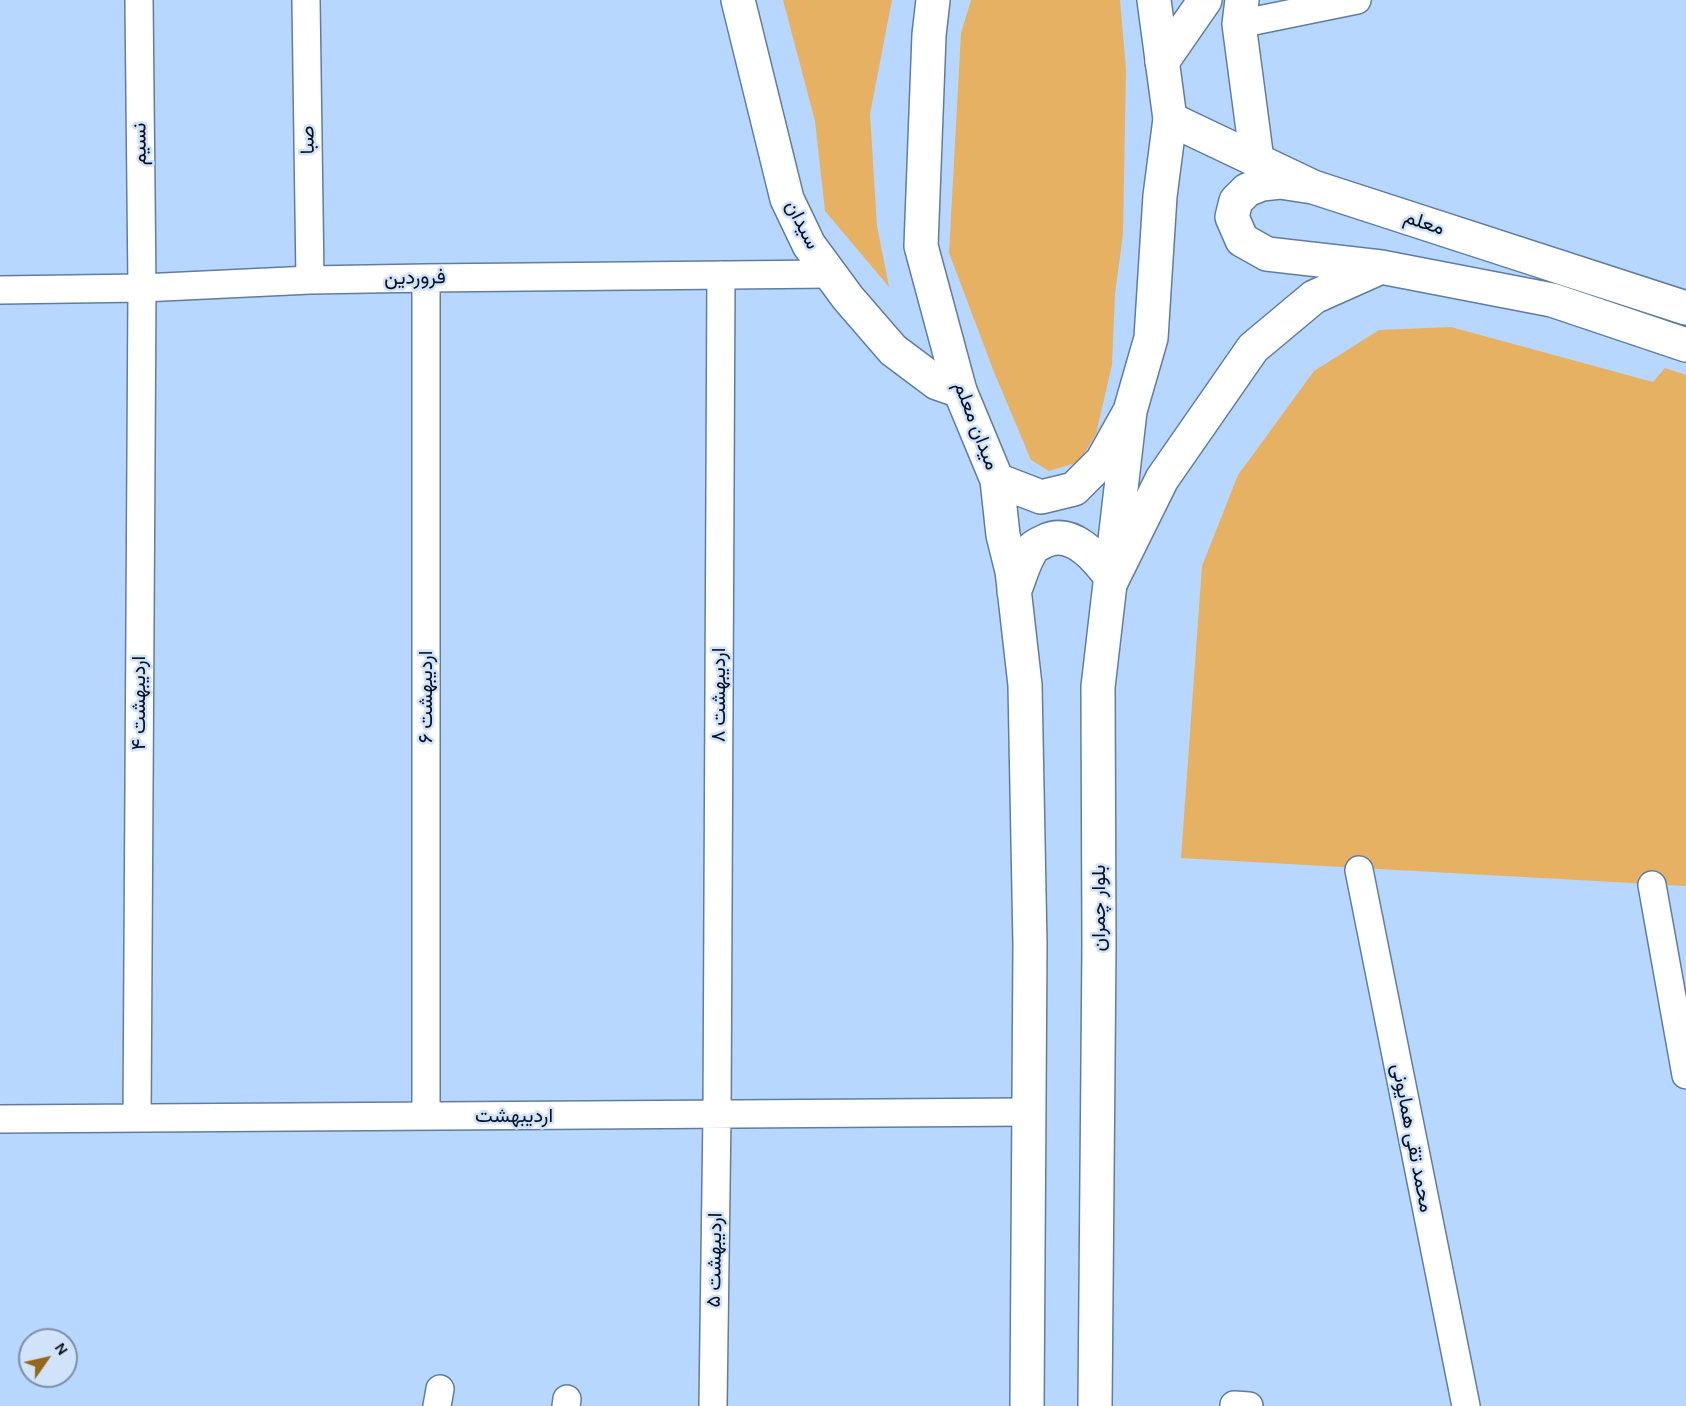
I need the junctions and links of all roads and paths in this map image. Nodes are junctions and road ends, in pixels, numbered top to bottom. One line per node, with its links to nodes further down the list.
1 (139, 0): 18 (street, نسیم)
2 (306, 0): 17 (street, صبا)
3 (738, 0): 14 (main road, سیدان)
4 (933, 0): 22 (main road, میدان معلم)
5 (1154, 0): 9 (main road, میدان معلم)
6 (1205, 0): 9 (main road)
7 (1357, 0): 8 (street)
8 (1240, 12): 11 (main road)
9 (1162, 62): 10 (main road, میدان معلم)
10 (1170, 119): 11 (main road, معلم); 23 (main road, میدان معلم)
11 (1257, 160): 12 (main road, معلم)
12 (1313, 187): 13 (main road); 20 (main road, معلم)
13 (1381, 267): 21 (main road); 25 (main road)
14 (830, 274): 15 (street, فروردین); 22 (main road, سیدان)
15 (721, 275): 16 (street, فروردین); 32 (street, اردیبهشت ۸)
16 (426, 278): 17 (street, فروردین); 33 (street, اردیبهشت ۶)
17 (310, 280): 18 (street, فروردین)
18 (142, 288): 19 (street, فروردین); 34 (street, اردیبهشت ۴)
19 (0, 290)
20 (1686, 308)
21 (1686, 345)
22 (960, 391): 24 (main road, میدان معلم)
23 (1130, 411): 24 (main road, میدان معلم); 25 (main road, بلوار چمران)
24 (997, 480): 26 (main road)
25 (1109, 581): 26 (main road); 38 (main road, بلوار چمران)
26 (1014, 592): 31 (main road)
27 (1359, 870): 39 (street, محمد تقی همایونی)
28 (1652, 885): 29 (street)
29 (1682, 1026): 30 (street)
30 (1686, 1075)
31 (1029, 1112): 32 (street, اردیبهشت); 37 (main road)
32 (717, 1114): 33 (street, اردیبهشت); 36 (street, اردیبهشت ۵)
33 (426, 1116): 34 (street, اردیبهشت)
34 (137, 1118): 35 (street, اردیبهشت)
35 (0, 1119)
36 (713, 1406)
37 (1027, 1406)
38 (1095, 1406)
39 (1466, 1406)

